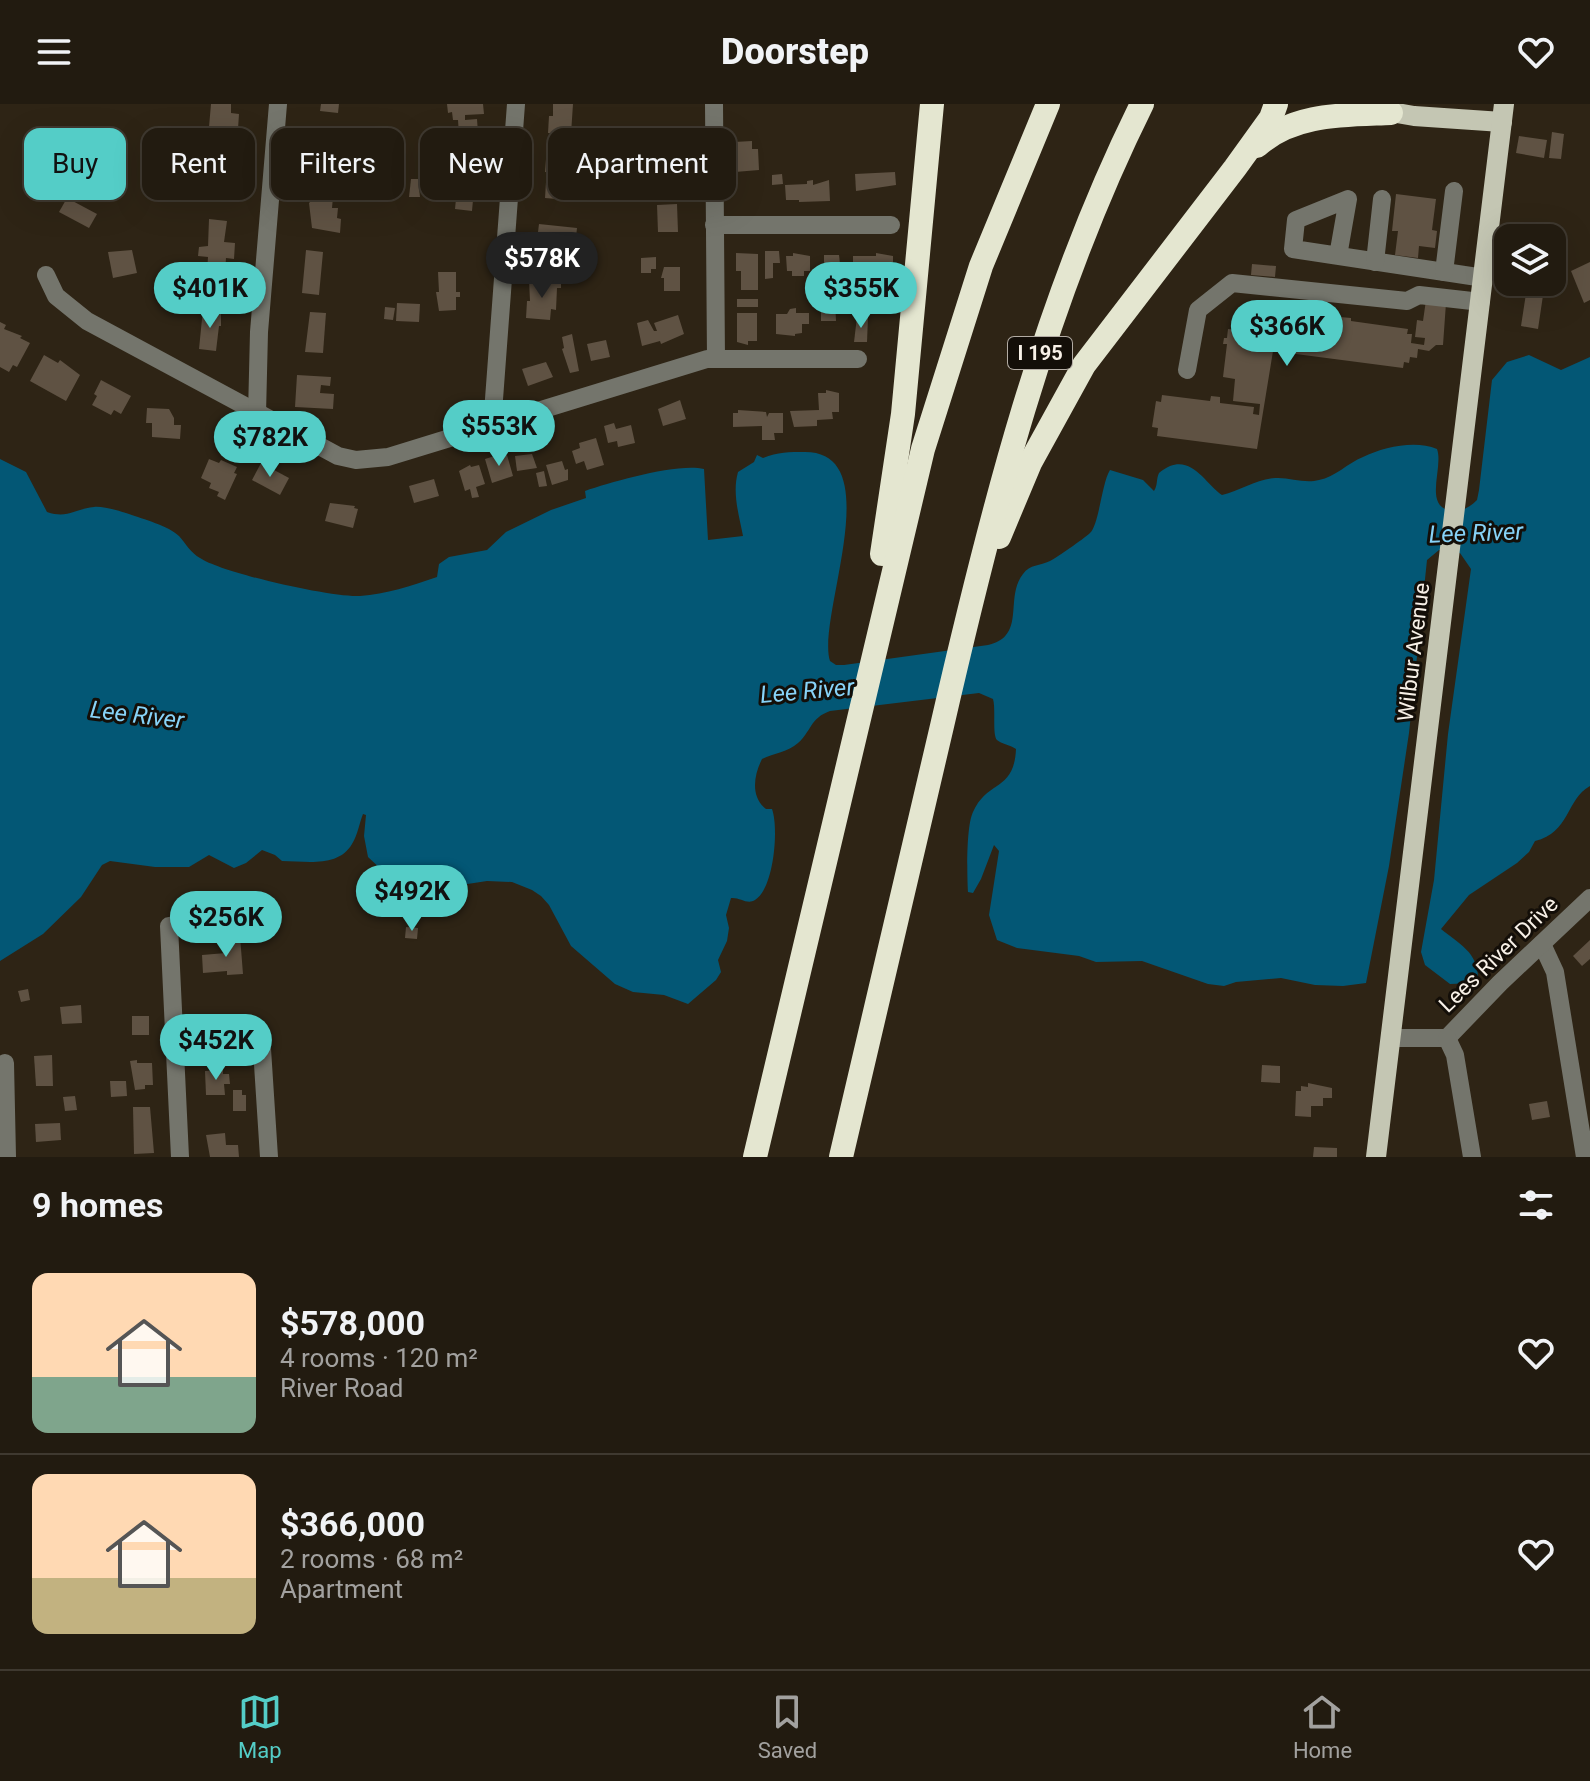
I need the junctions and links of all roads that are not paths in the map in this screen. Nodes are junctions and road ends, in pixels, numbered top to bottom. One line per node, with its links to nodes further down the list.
1 (278, 104): 25 (street)
2 (516, 104): 26 (street)
3 (714, 104): 14 (street)
4 (932, 104): 28 (highway)
5 (1048, 104): 28 (highway)
6 (1142, 104): 27 (highway, I 195)
7 (1276, 104): 11 (highway)
8 (1360, 104): 9 (main road)
9 (1391, 113): 10 (main road); 11 (highway)
10 (1503, 113): 20 (main road, Wilbur Avenue)
11 (1235, 168): 27 (highway)
12 (1454, 191): 18 (street)
13 (1382, 199): 17 (street)
14 (714, 225): 15 (street); 22 (street)
15 (891, 225)
16 (1338, 256): 17 (street)
17 (1375, 262): 18 (street)
18 (1444, 272): 20 (street)
19 (46, 275): 25 (street)
20 (1484, 278): 21 (main road, Wilbur Avenue)
21 (1481, 302): 24 (street); 32 (main road, Wilbur Avenue)
22 (716, 359): 23 (street); 26 (street)
23 (858, 359)
24 (1187, 370)
25 (257, 414): 26 (street)
26 (492, 426)
27 (965, 624): 40 (highway, I 195)
28 (875, 643): 39 (highway)
29 (1590, 898): 31 (street, Lees River Drive)
30 (169, 926): 34 (street)
31 (1542, 944): 33 (street, Lees River Drive); 43 (street)
32 (1390, 1038): 33 (street, Lees River Drive); 41 (main road, Wilbur Avenue)
33 (1447, 1038): 42 (street)
34 (175, 1041): 37 (street); 38 (street)
35 (5, 1063): 36 (street)
36 (7, 1157)
37 (180, 1157)
38 (269, 1157)
39 (755, 1157)
40 (841, 1157)
41 (1376, 1157)
42 (1472, 1157)
43 (1585, 1157)

